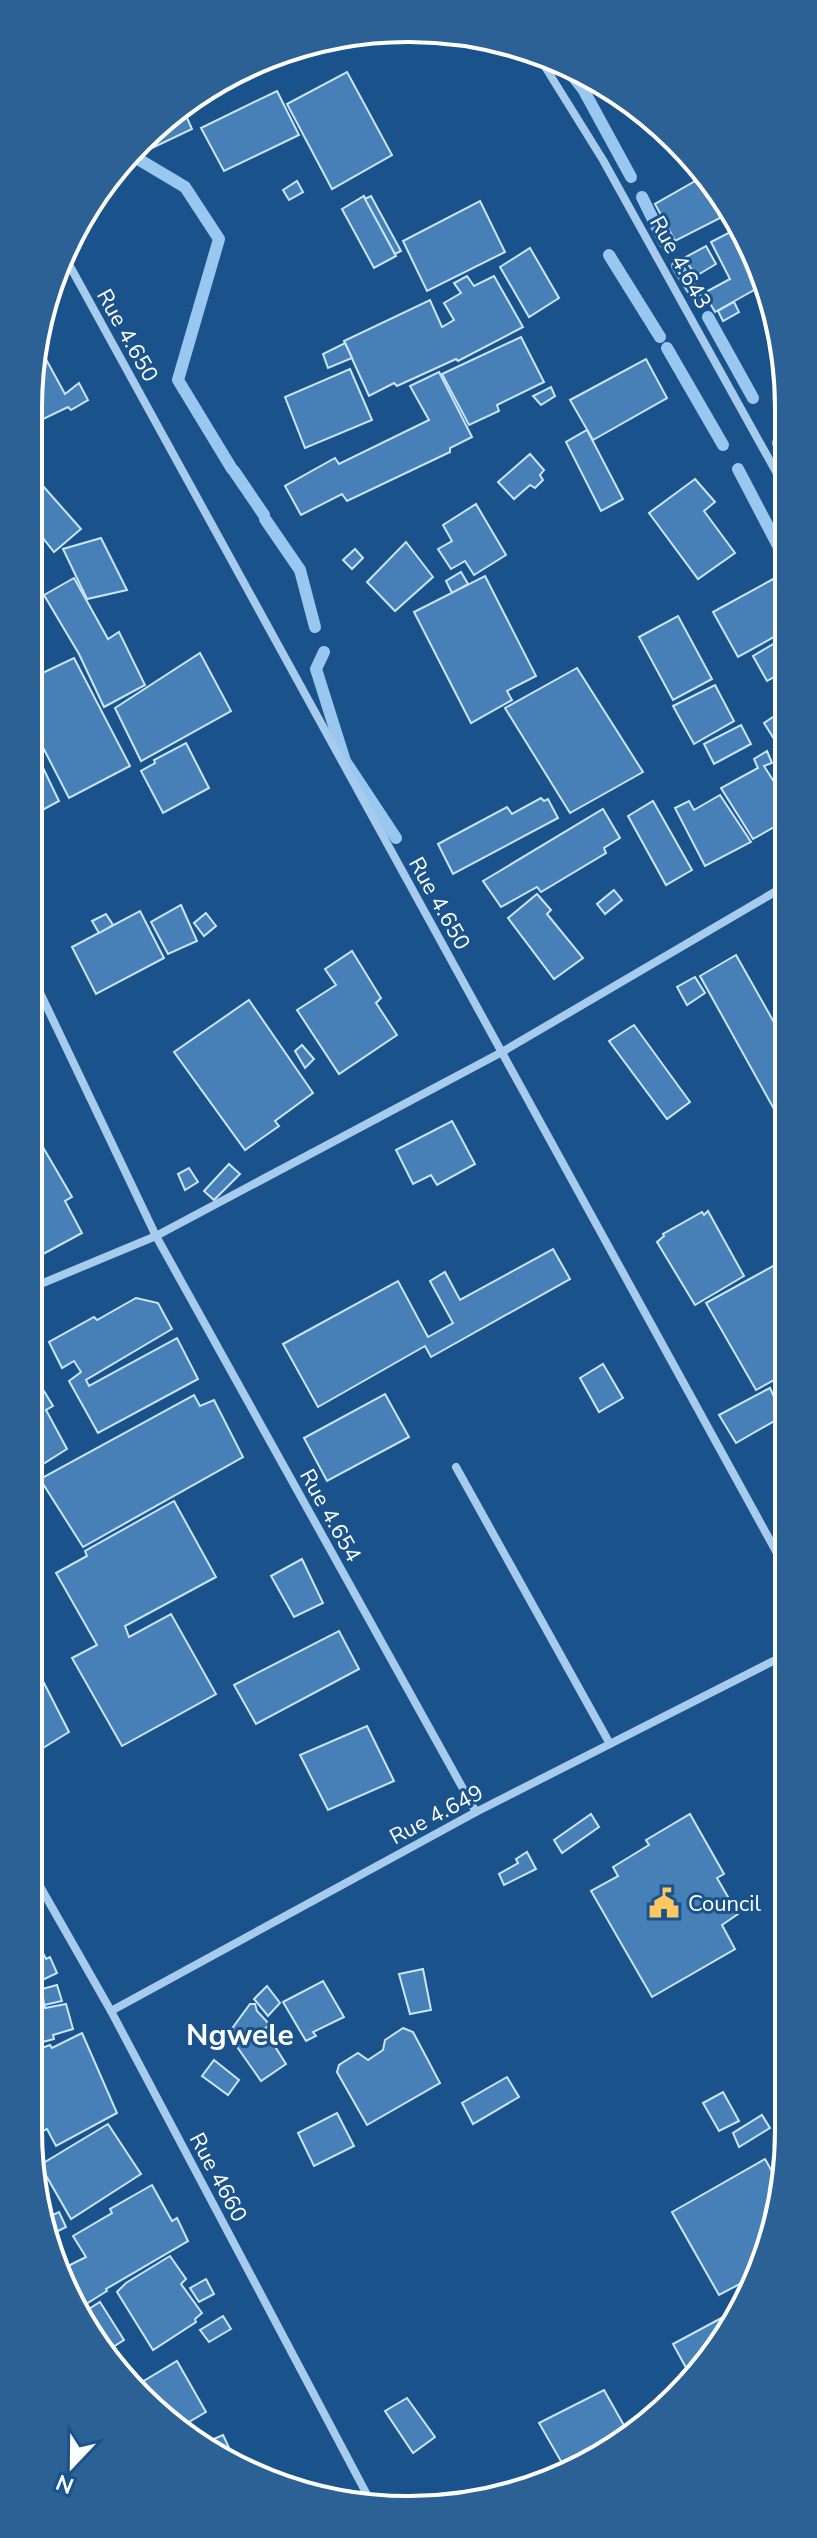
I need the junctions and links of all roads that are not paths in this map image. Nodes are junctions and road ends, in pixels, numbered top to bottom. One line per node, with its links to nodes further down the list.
1 (546, 69): 3 (street, Rue 4.643)
2 (70, 267): 6 (street, Rue 4.650)
3 (775, 470)
4 (775, 892): 6 (street)
5 (42, 997): 7 (street, Rue 4.654)
6 (502, 1052): 7 (street); 10 (street, Rue 4.650)
7 (156, 1236): 8 (street); 13 (street, Rue 4.654)
8 (42, 1283)
9 (456, 1467): 12 (street)
10 (775, 1549)
11 (775, 1660): 12 (street, Rue 4.649)
12 (610, 1744): 13 (street, Rue 4.649)
13 (476, 1812): 15 (street, Rue 4.649)
14 (42, 1890): 15 (street, Rue 4660)
15 (111, 2011): 16 (street, Rue 4660)
16 (366, 2493)

